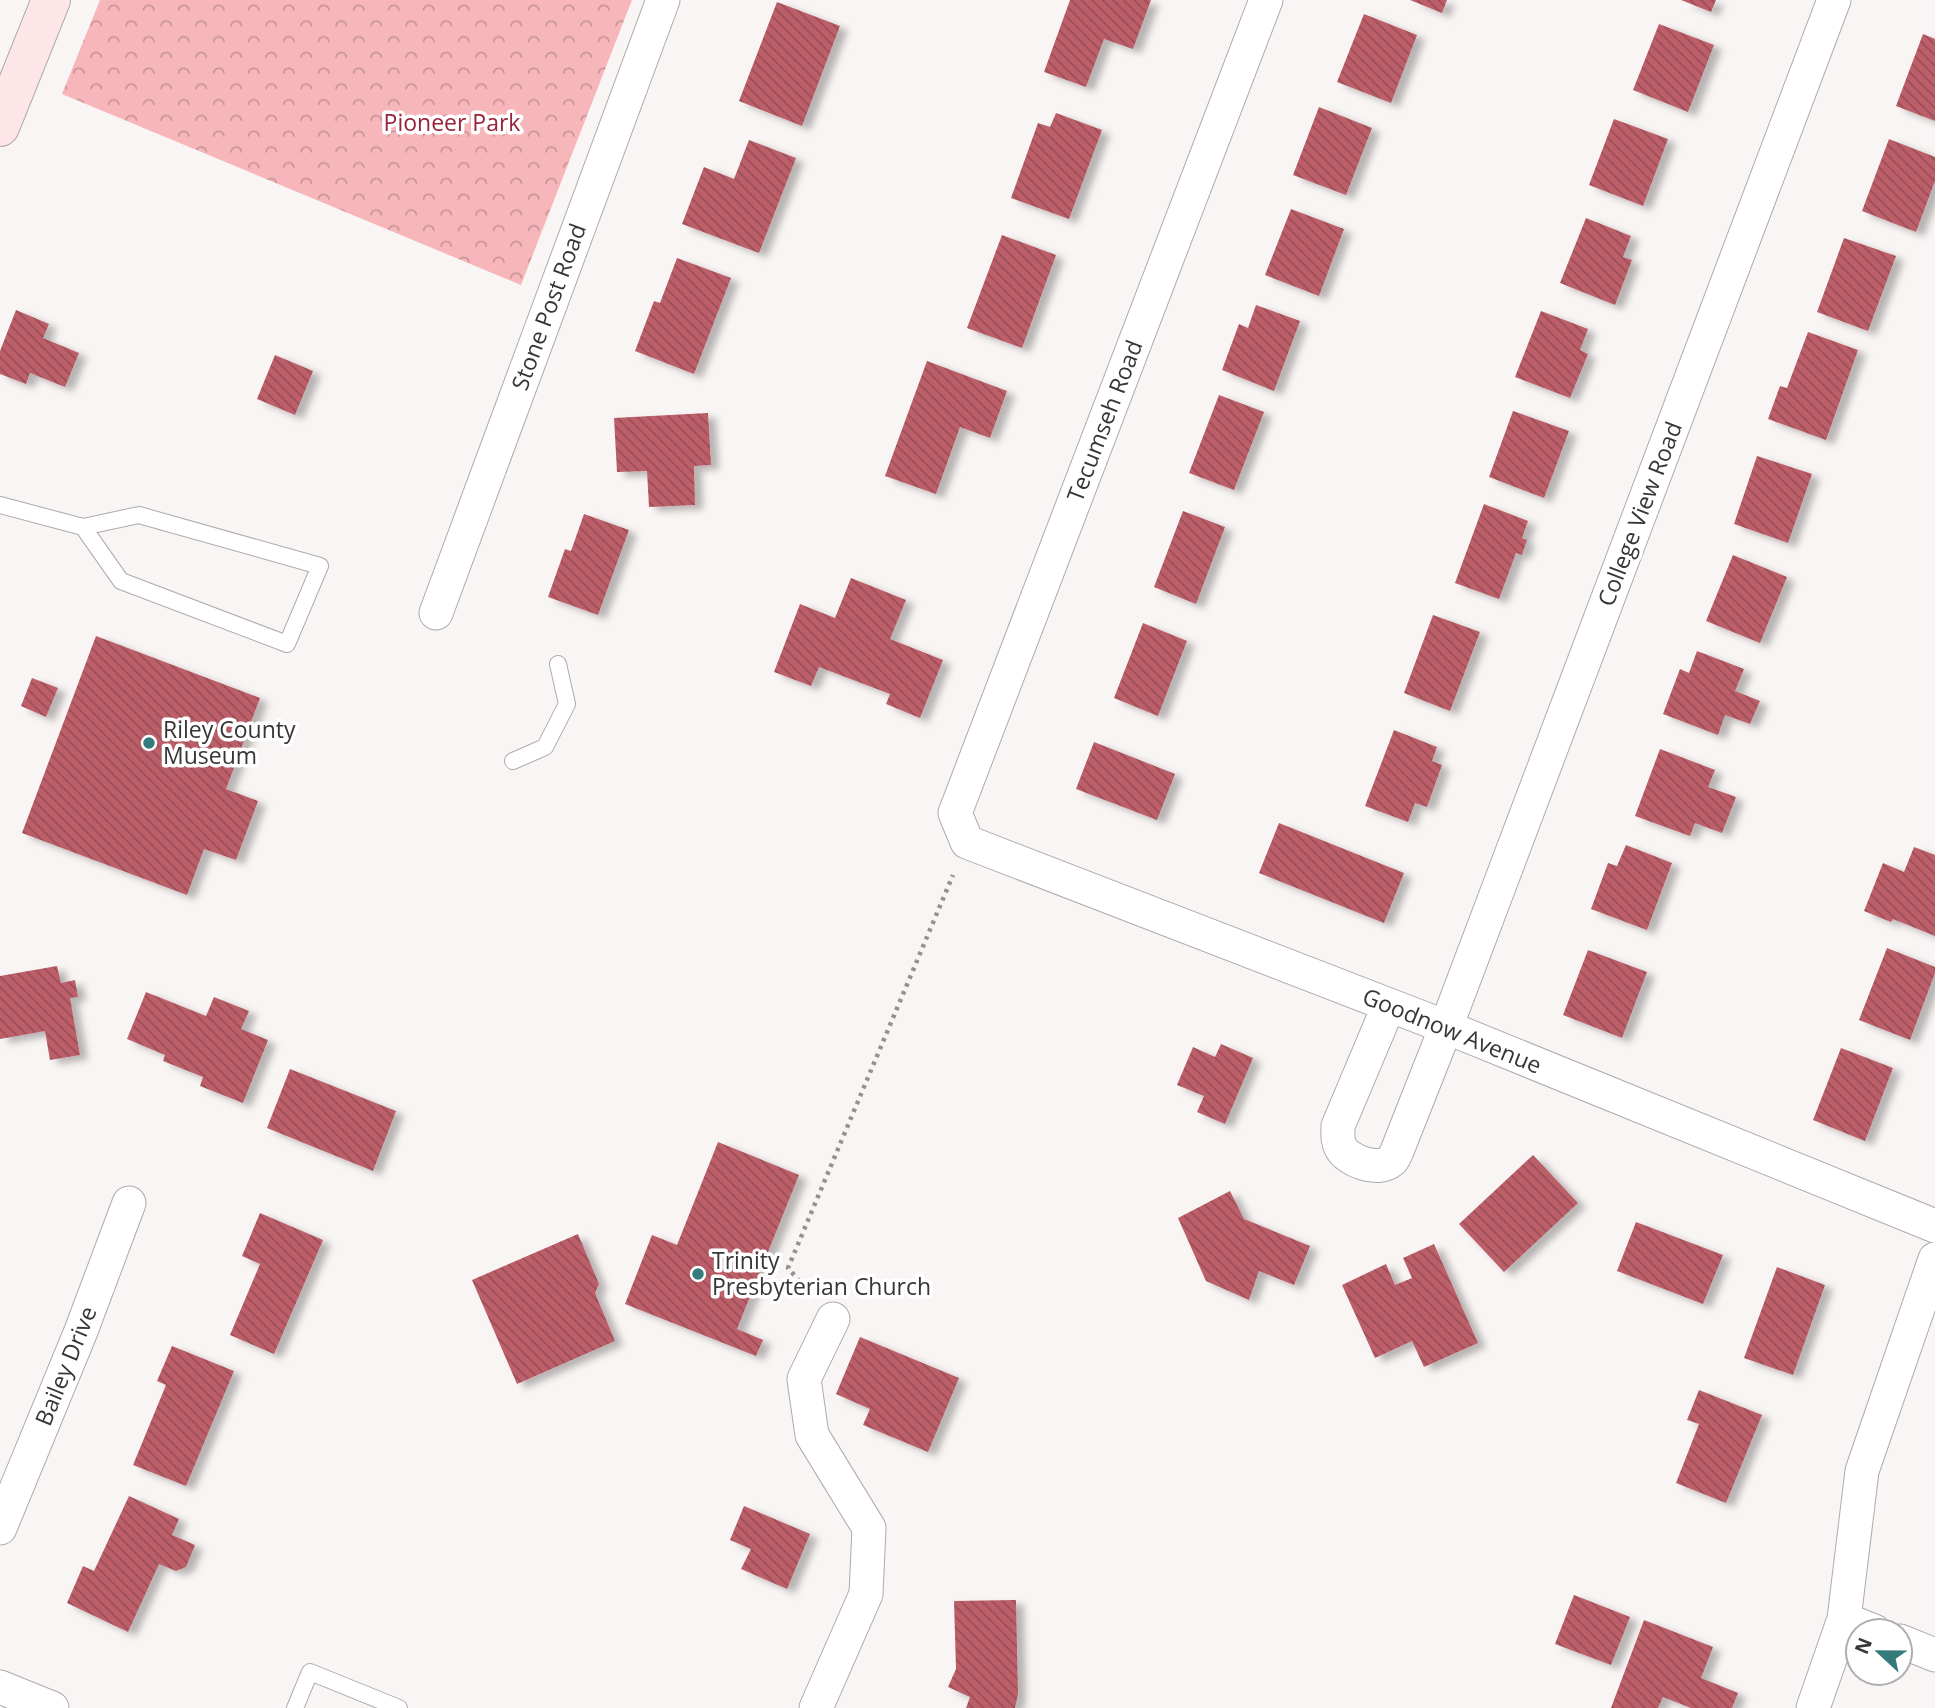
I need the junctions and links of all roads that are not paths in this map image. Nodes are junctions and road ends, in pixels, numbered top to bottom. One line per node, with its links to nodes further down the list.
1 (51, 0): 5 (street)
2 (663, 0): 8 (street, Stone Post Road)
3 (1266, 0): 11 (street, Tecumseh Road)
4 (1834, 0): 13 (street, College View Road)
5 (1, 124)
6 (0, 505): 7 (lane)
7 (83, 527): 7 (lane)
8 (436, 613)
9 (558, 664): 10 (lane)
10 (513, 761)
11 (967, 842): 12 (street, Goodnow Avenue)
12 (1388, 1005): 13 (street, Goodnow Avenue); 13 (street, College View Road)
13 (1446, 1027): 15 (street, Goodnow Avenue)
14 (129, 1203): 18 (street, Bailey Drive)
15 (1935, 1226)
16 (1935, 1259): 19 (street)
17 (833, 1319): 27 (street)
18 (0, 1528)
19 (1859, 1617)
20 (1914, 1647): 22 (street)
21 (1844, 1652): 28 (street)
22 (1935, 1655)
23 (0, 1687): 24 (street)
24 (52, 1708)
25 (295, 1708): 26 (lane)
26 (399, 1708)
27 (816, 1708)
28 (1813, 1708)

